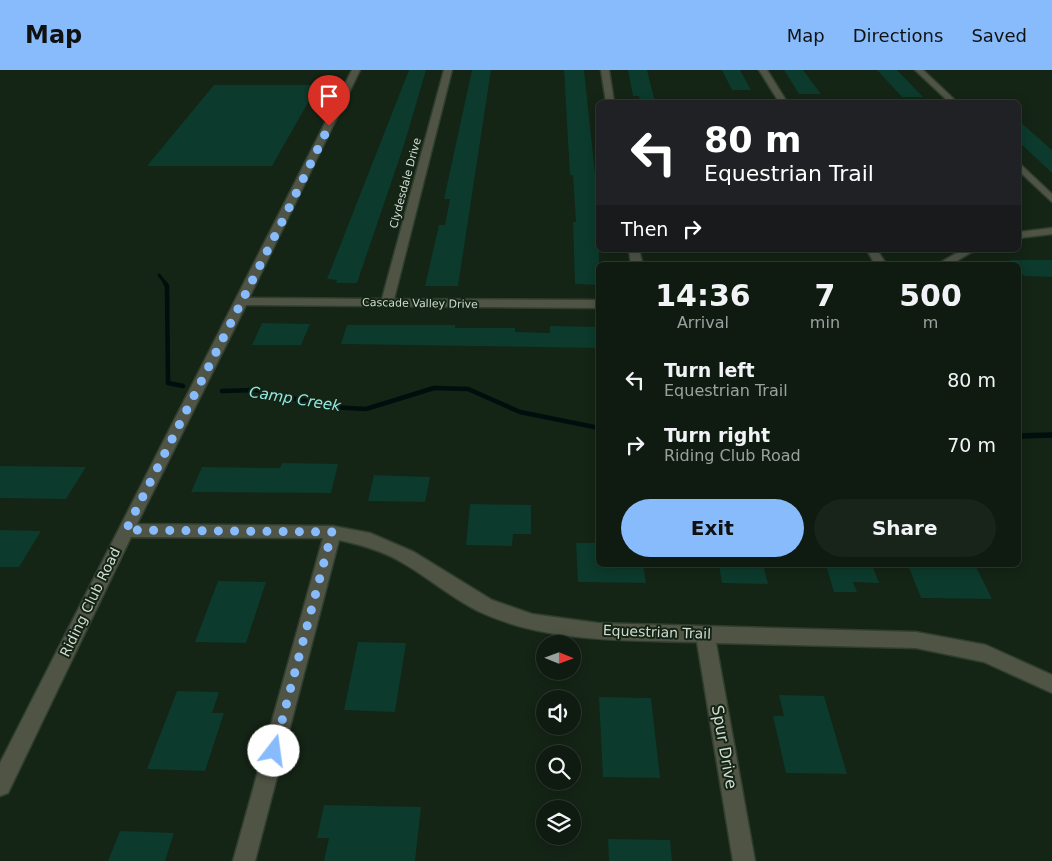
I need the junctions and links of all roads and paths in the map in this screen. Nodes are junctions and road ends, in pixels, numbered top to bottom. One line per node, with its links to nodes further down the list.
1 (356, 70): 15 (street, Riding Club Road)
2 (448, 70): 16 (street, Clydesdale Drive)
3 (605, 70): 6 (street)
4 (763, 70): 7 (street)
5 (919, 70): 8 (street)
6 (610, 100)
7 (781, 100)
8 (951, 100)
9 (1021, 168): 10 (street)
10 (1052, 199)
11 (1052, 231): 12 (street)
12 (1021, 234)
13 (966, 252): 14 (street)
14 (948, 262)
15 (241, 301): 16 (street, Cascade Valley Drive); 18 (street, Riding Club Road)
16 (387, 303): 17 (street, Cascade Valley Drive)
17 (596, 304)
18 (126, 530): 19 (street, Equestrian Trail); 22 (street, Riding Club Road)
19 (332, 532): 20 (street, Equestrian Trail); 23 (street)
20 (705, 634): 21 (street, Equestrian Trail); 24 (street, Spur Drive)
21 (1052, 684)
22 (0, 785)
23 (244, 861)
24 (744, 861)

